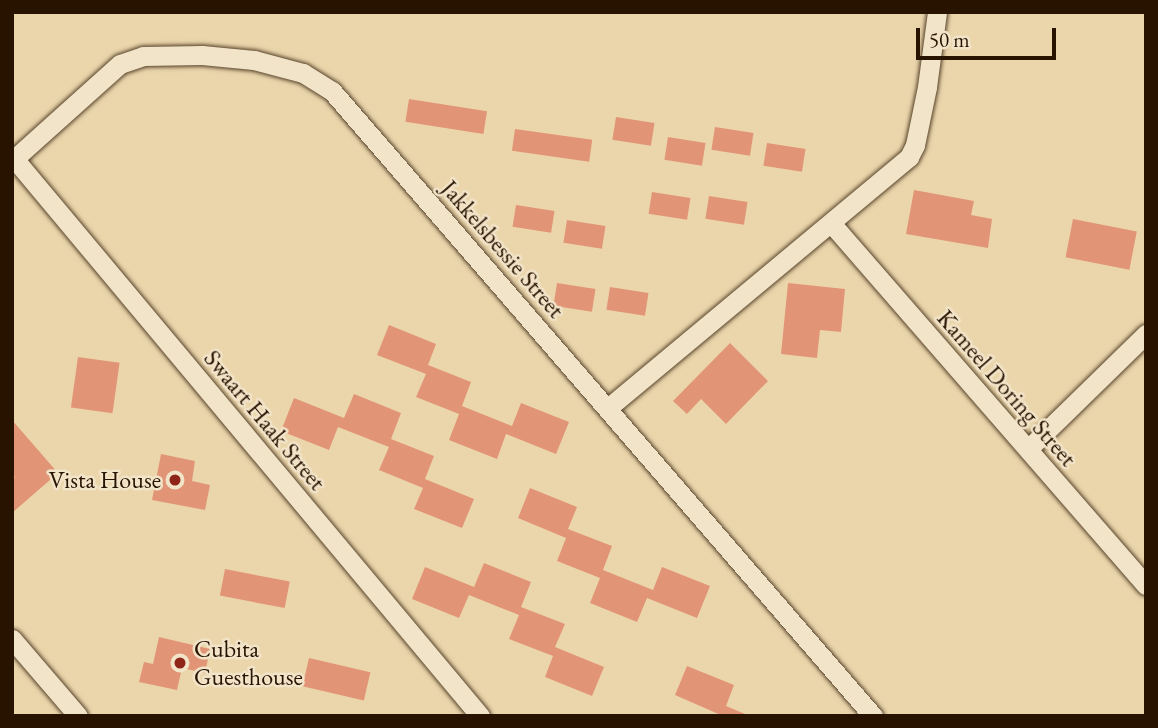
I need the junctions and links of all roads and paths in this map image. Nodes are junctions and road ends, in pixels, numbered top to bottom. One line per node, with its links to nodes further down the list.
1 (937, 12): 3 (street)
2 (13, 158): 5 (street, Jakkelsbessie Street); 10 (street, Swaart Haak Street)
3 (831, 223): 5 (street); 6 (street, Kameel Doring Street)
4 (1146, 334): 6 (street)
5 (608, 407): 11 (street, Jakkelsbessie Street)
6 (1028, 449): 7 (street, Kameel Doring Street)
7 (1146, 585)
8 (15, 649): 9 (street)
9 (78, 716)
10 (480, 716)
11 (873, 716)

